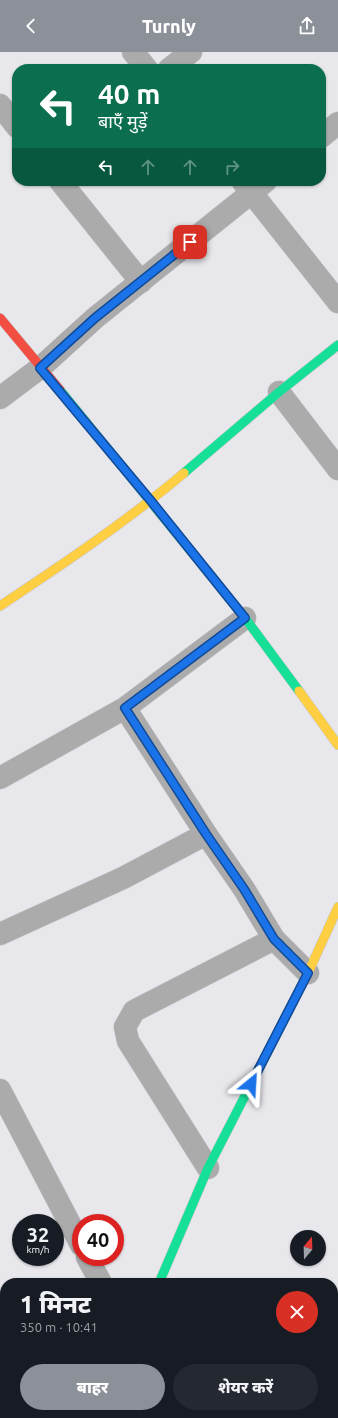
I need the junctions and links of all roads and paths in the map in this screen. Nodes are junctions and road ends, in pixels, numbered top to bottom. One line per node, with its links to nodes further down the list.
1 (133, 52): 3 (street)
2 (191, 52): 4 (street)
3 (143, 64)
4 (175, 64)
5 (0, 106): 6 (street)
6 (12, 121)
7 (338, 123): 8 (street)
8 (326, 132)
9 (64, 186): 12 (street)
10 (252, 186): 12 (street)
11 (254, 186): 13 (street)
12 (141, 282): 16 (street)
13 (338, 302)
14 (0, 318): 16 (street)
15 (338, 345): 17 (street)
16 (40, 368): 18 (street); 20 (street)
17 (279, 392): 19 (street); 20 (street)
18 (0, 398)
19 (338, 469)
20 (151, 501): 21 (street); 22 (street)
21 (0, 606)
22 (245, 618): 23 (street); 24 (street)
23 (125, 708): 25 (street); 26 (street)
24 (338, 745)
25 (0, 778)
26 (206, 834): 28 (street); 29 (street)
27 (338, 907): 30 (street)
28 (0, 934)
29 (274, 939): 30 (street); 32 (street)
30 (308, 973): 32 (street)
31 (0, 1090): 33 (street)
32 (208, 1168): 36 (street)
33 (72, 1228)
34 (92, 1266): 35 (street)
35 (98, 1278)
36 (161, 1278)

